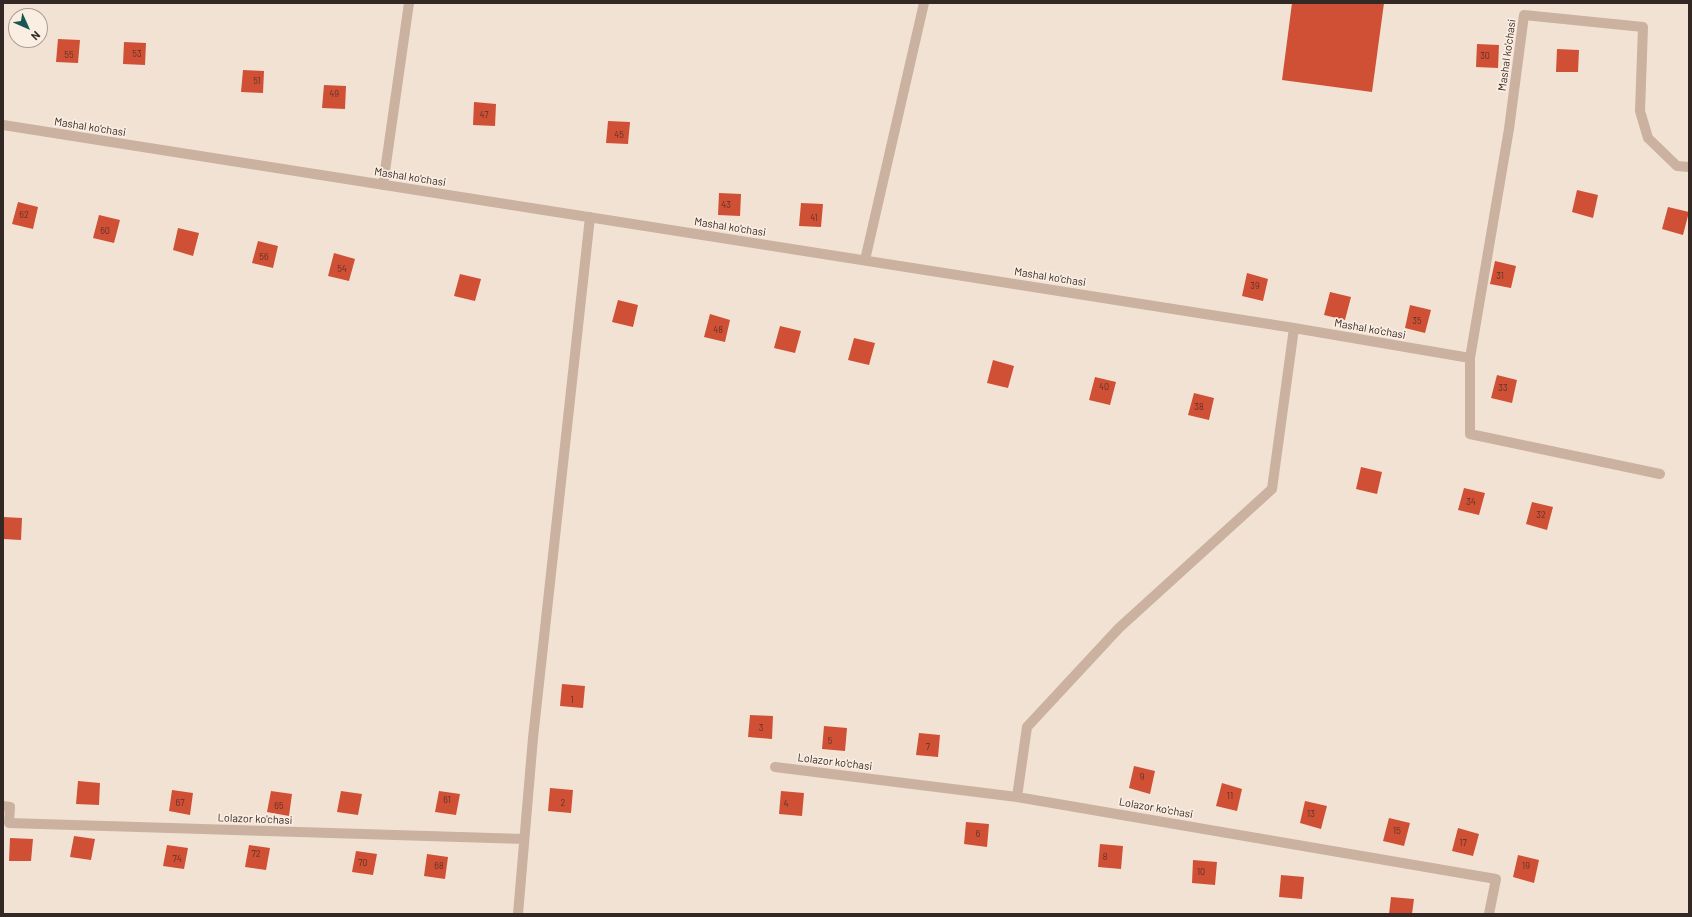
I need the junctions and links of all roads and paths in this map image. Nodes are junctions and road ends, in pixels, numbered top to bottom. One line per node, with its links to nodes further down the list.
1 (409, 3): 5 (street)
2 (924, 3): 7 (street)
3 (3, 125): 5 (street, Mashal ko'chasi)
4 (1689, 167): 9 (street, Mashal ko'chasi)
5 (383, 185): 6 (street, Mashal ko'chasi)
6 (590, 217): 7 (street, Mashal ko'chasi); 14 (street)
7 (865, 260): 8 (street, Mashal ko'chasi)
8 (1294, 328): 9 (street, Mashal ko'chasi); 12 (street)
9 (1470, 358): 10 (street)
10 (1660, 474)
11 (775, 767): 12 (street, Lolazor ko'chasi)
12 (1017, 797): 16 (street, Lolazor ko'chasi)
13 (3, 806): 14 (street, Lolazor ko'chasi)
14 (524, 839): 15 (street)
15 (518, 914)
16 (1489, 914)

